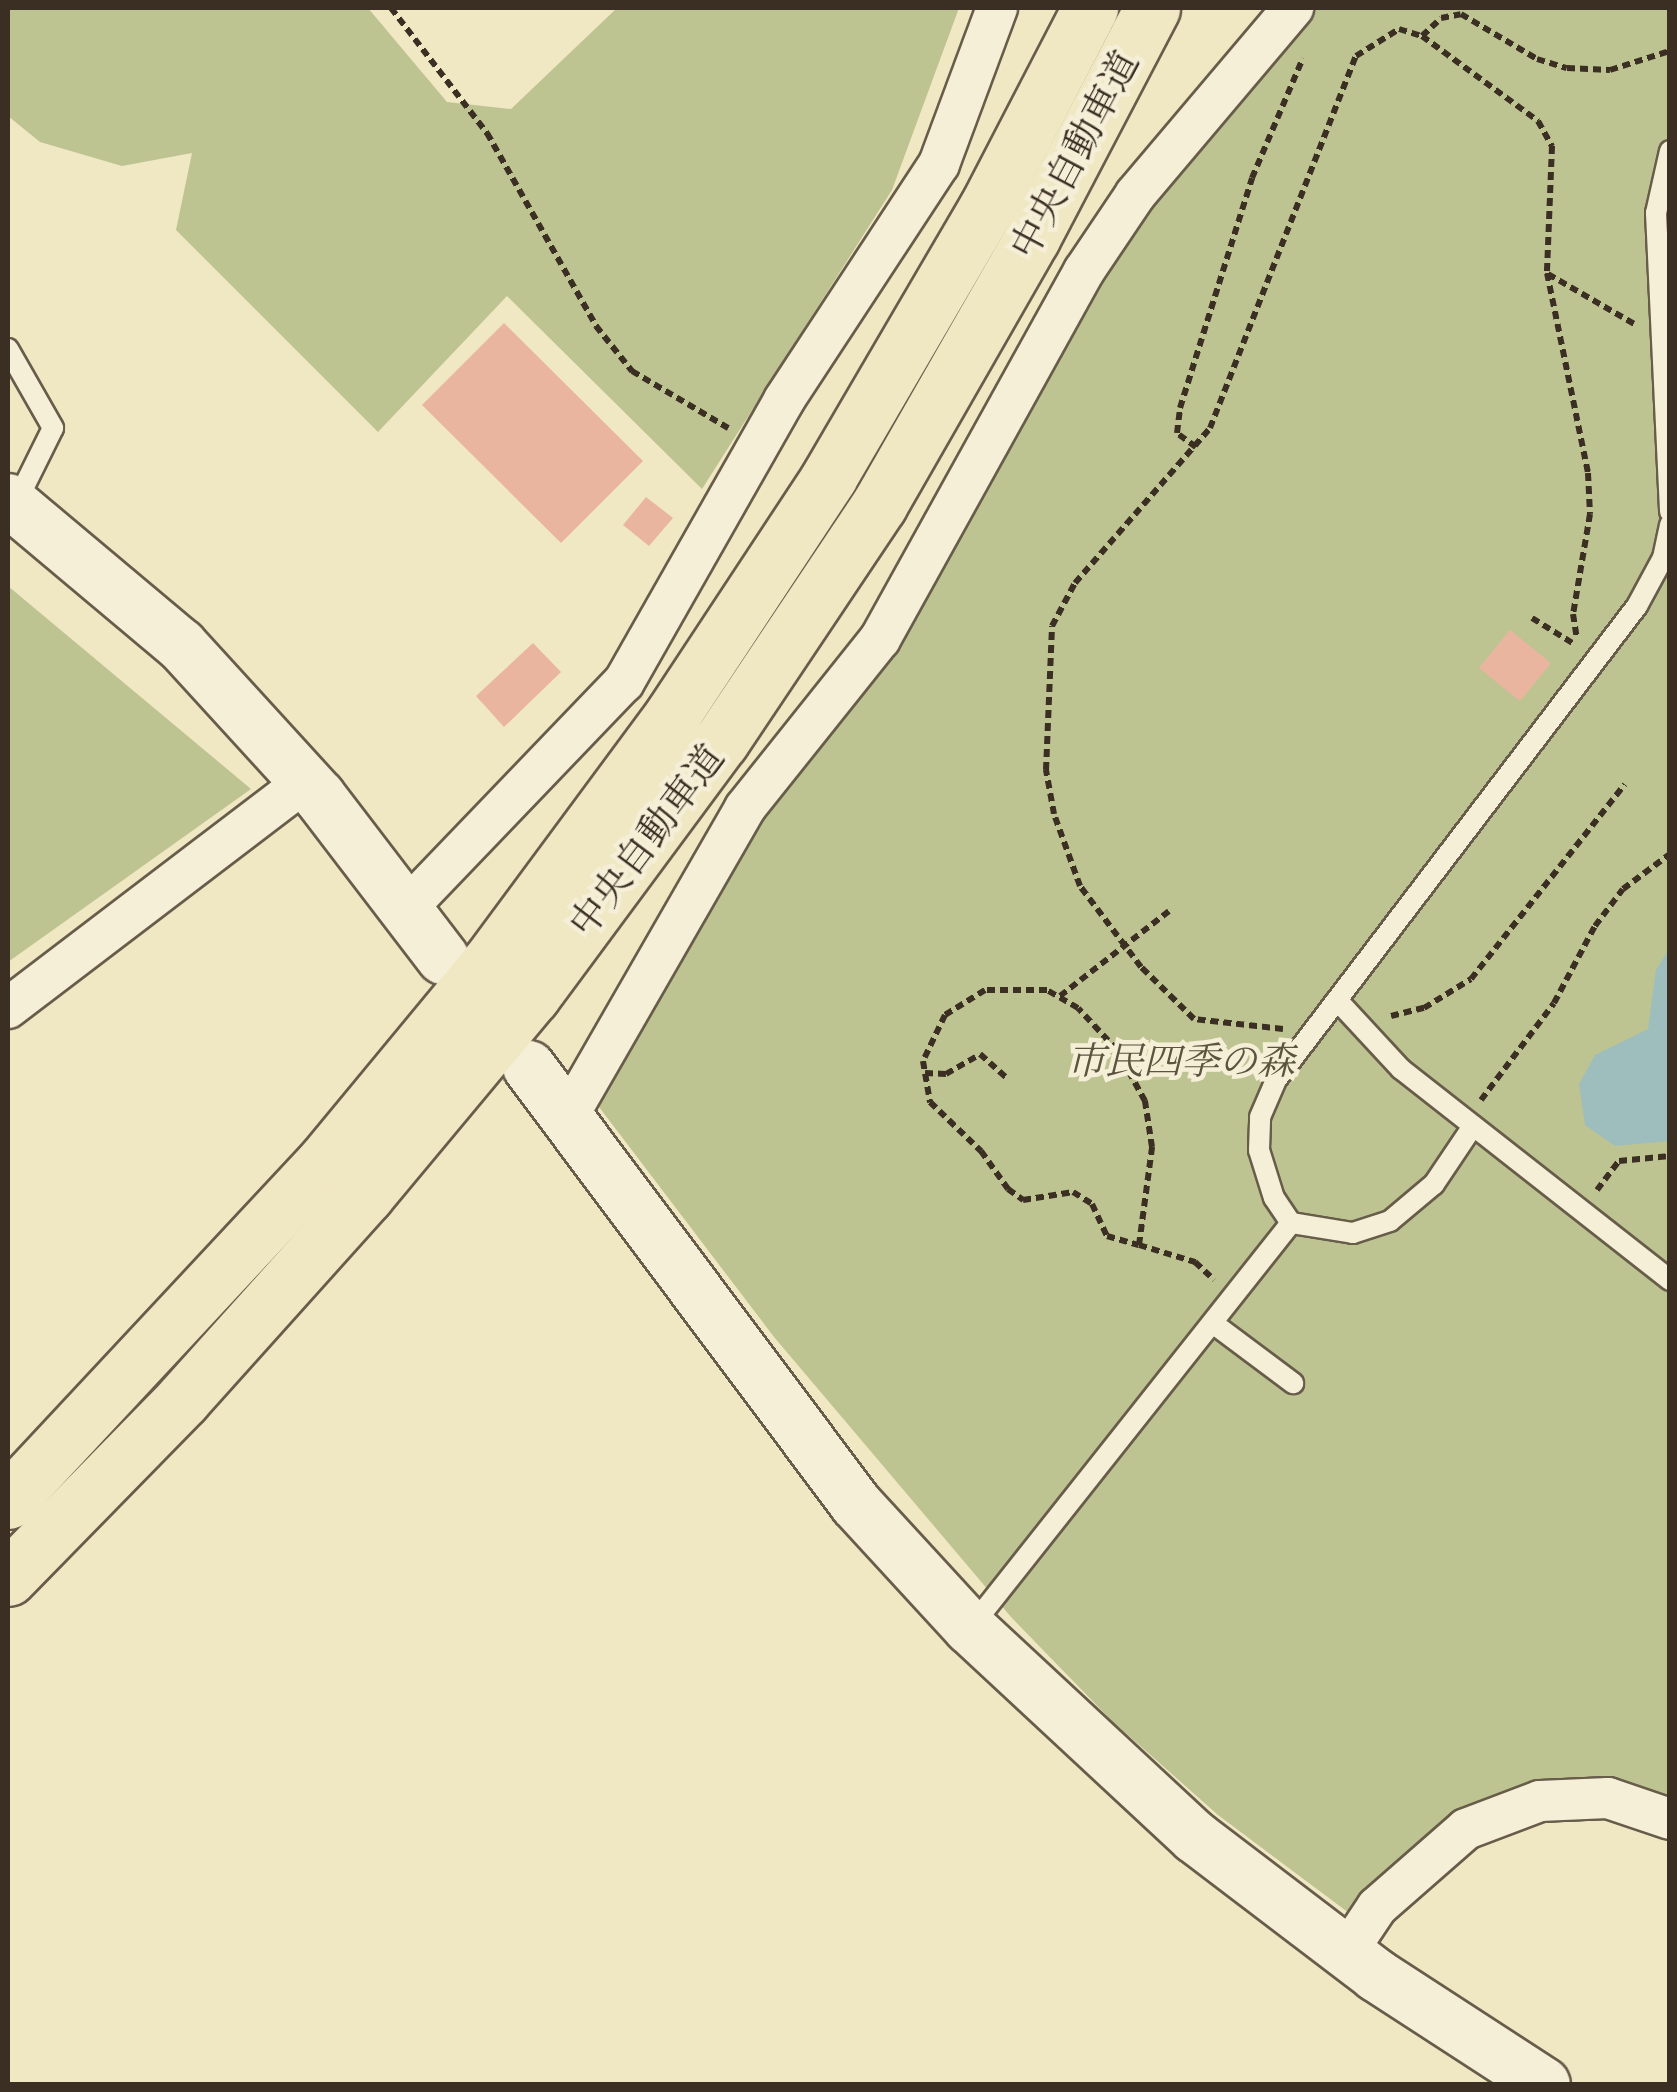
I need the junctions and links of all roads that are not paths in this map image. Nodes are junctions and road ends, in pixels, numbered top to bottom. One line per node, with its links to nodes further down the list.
1 (997, 8): 11 (street)
2 (1090, 8): 22 (highway, 中央自動車道)
3 (1152, 8): 23 (highway, 中央自動車道)
4 (1292, 8): 16 (street)
5 (1670, 151): 8 (lane)
6 (8, 349): 7 (lane)
7 (12, 502): 10 (street)
8 (1670, 512)
9 (1670, 524): 13 (lane)
10 (306, 782): 11 (street); 14 (street)
11 (404, 910): 12 (street)
12 (443, 958)
13 (1336, 1000): 17 (lane); 18 (lane)
14 (8, 1008)
15 (529, 1067): 16 (street)
16 (568, 1116): 24 (street)
17 (1469, 1123): 18 (lane); 19 (lane)
18 (1291, 1223): 20 (lane)
19 (1670, 1280)
20 (1214, 1324): 21 (lane); 24 (lane)
21 (1293, 1383)
22 (8, 1501)
23 (8, 1578)
24 (970, 1628): 26 (street)
25 (1670, 1819): 26 (street)
26 (1347, 1952): 27 (street)
27 (1544, 2084)

